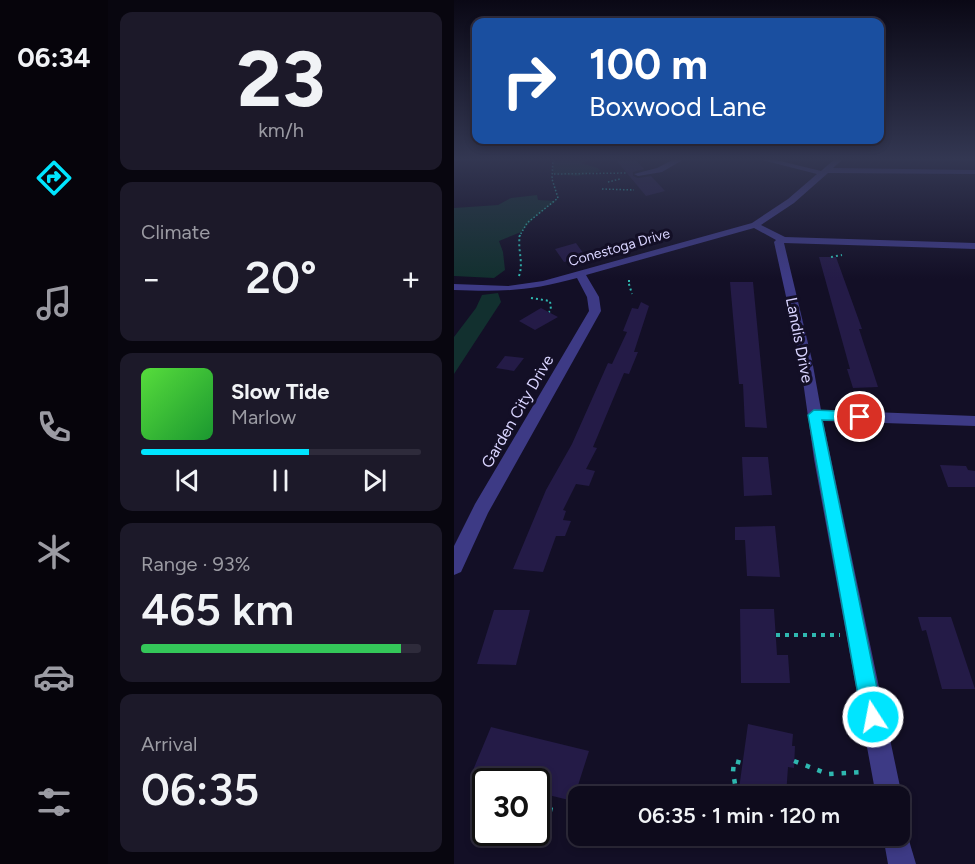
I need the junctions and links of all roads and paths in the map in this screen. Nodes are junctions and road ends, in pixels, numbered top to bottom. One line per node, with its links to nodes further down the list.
1 (558, 198): 11 (path)
2 (794, 198): 3 (street, Conestoga Drive)
3 (755, 225): 6 (street); 10 (street, Conestoga Drive)
4 (662, 233): 5 (path)
5 (649, 236)
6 (783, 240): 7 (street); 17 (street, Landis Drive)
7 (974, 246)
8 (844, 254): 9 (path)
9 (831, 257)
10 (580, 274): 13 (street, Conestoga Drive); 19 (street, Garden City Drive)
11 (516, 279)
12 (630, 281): 14 (path)
13 (454, 287)
14 (632, 294)
15 (525, 298): 16 (path)
16 (549, 312)
17 (814, 415): 18 (street); 20 (street, Landis Drive)
18 (974, 421)
19 (454, 566)
20 (857, 634): 21 (path); 24 (street, Landis Drive)
21 (776, 635)
22 (794, 761): 24 (path)
23 (742, 763): 25 (path)
24 (884, 772): 26 (street, Landis Drive)
25 (735, 786)
26 (887, 786)
27 (550, 809): 28 (path)
28 (557, 811)
29 (898, 846): 30 (street)
30 (902, 864)

